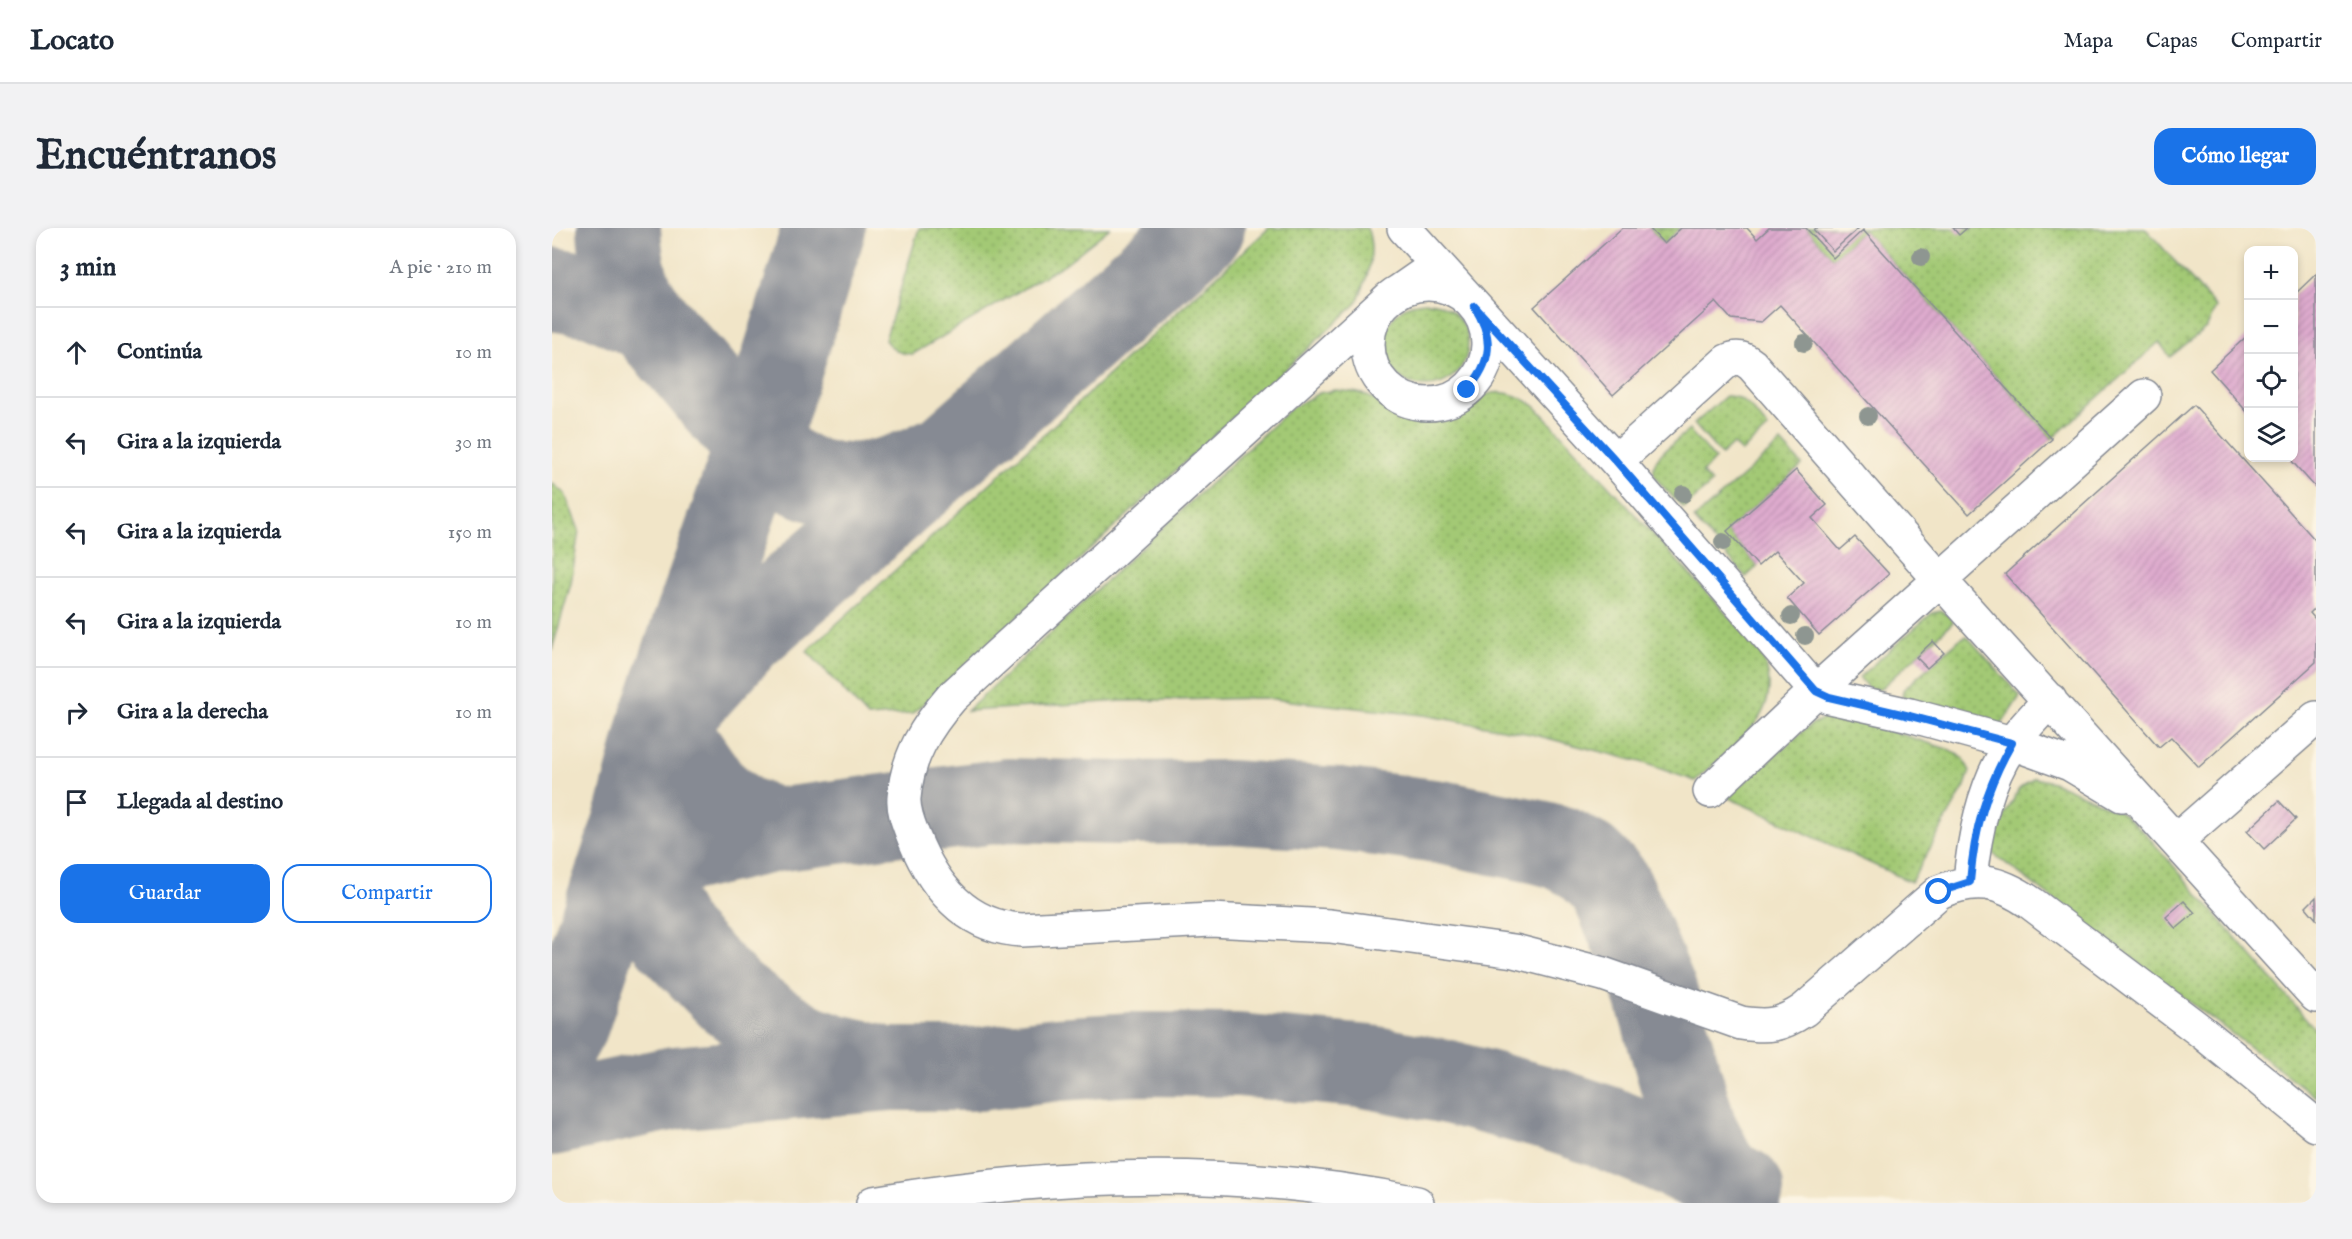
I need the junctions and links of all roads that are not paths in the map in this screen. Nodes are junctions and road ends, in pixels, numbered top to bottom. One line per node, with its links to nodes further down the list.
1 (1404, 228): 2 (lane)
2 (1437, 265): 3 (lane); 4 (lane)
3 (1391, 297): 4 (lane); 4 (lane); 15 (lane)
4 (1474, 306): 6 (lane)
5 (2144, 396): 7 (lane)
6 (1616, 461): 7 (lane); 8 (lane)
7 (1940, 580): 8 (lane); 9 (lane)
8 (1816, 691): 11 (lane); 12 (lane)
9 (2050, 700): 11 (lane); 13 (lane)
10 (2316, 718): 14 (lane)
11 (2012, 743): 13 (lane); 15 (lane)
12 (1710, 791)
13 (2150, 812): 14 (lane)
14 (2176, 841): 16 (lane)
15 (1970, 882): 17 (lane)
16 (2316, 996)
17 (2316, 1125)
18 (873, 1203): 19 (lane)
19 (1417, 1203)

